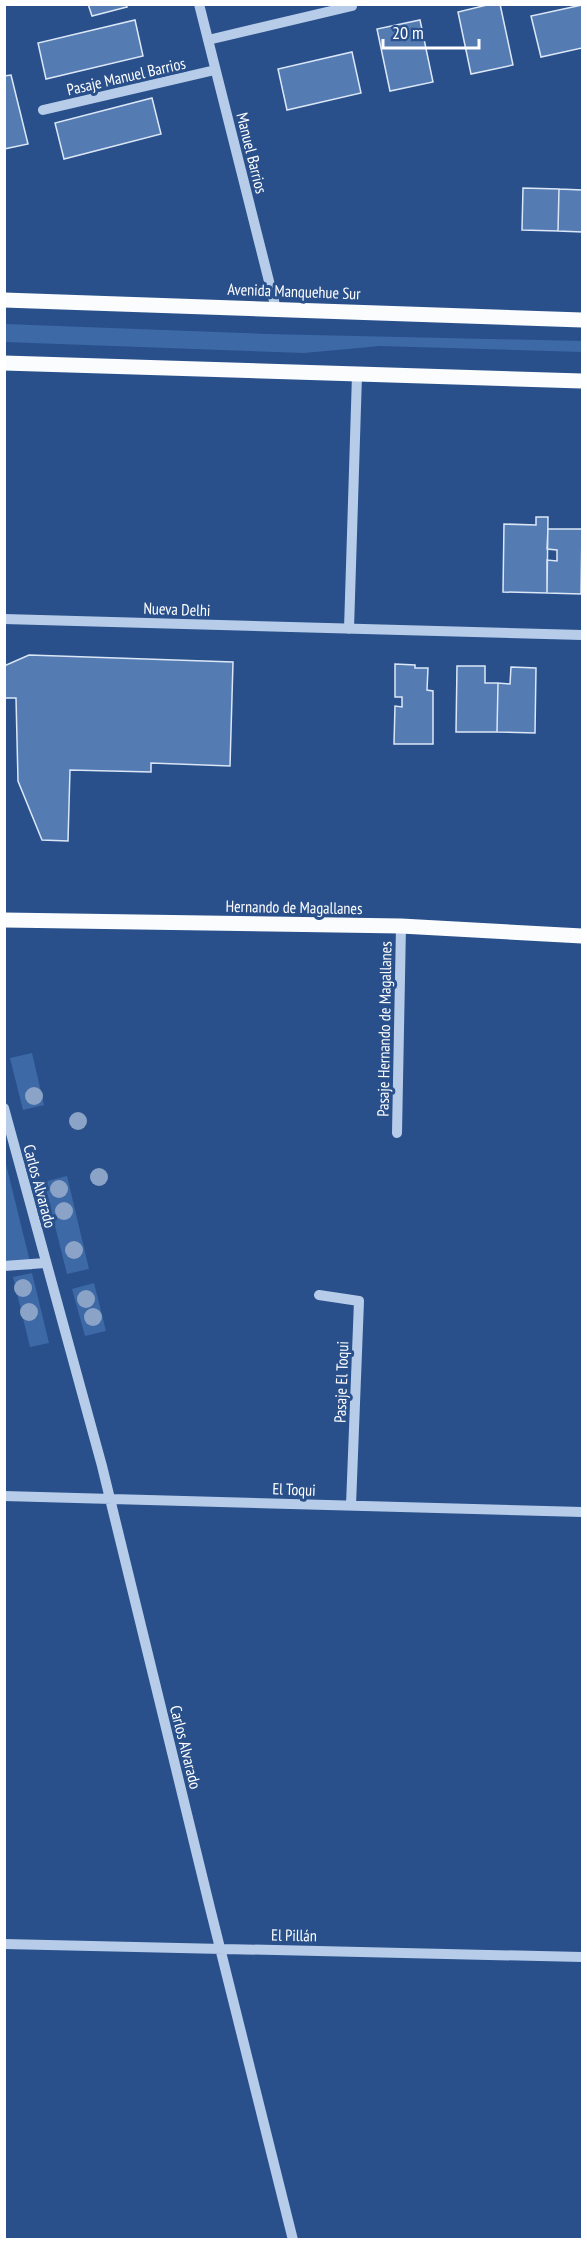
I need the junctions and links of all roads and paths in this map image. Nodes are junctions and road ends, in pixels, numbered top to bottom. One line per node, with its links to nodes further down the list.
1 (199, 4): 3 (street, Manuel Barrios)
2 (352, 6): 3 (street)
3 (208, 40): 4 (street, Manuel Barrios)
4 (215, 70): 5 (street, Pasaje Manuel Barrios); 7 (street, Manuel Barrios)
5 (43, 110)
6 (4, 300): 7 (main road, Avenida Manquehue Sur)
7 (276, 309): 8 (main road, Avenida Manquehue Sur)
8 (582, 320)
9 (4, 363): 10 (main road)
10 (357, 375): 11 (main road); 13 (street)
11 (582, 381)
12 (4, 618): 13 (street, Nueva Delhi)
13 (349, 629): 14 (street, Nueva Delhi)
14 (582, 634)
15 (4, 920): 16 (main road, Hernando de Magallanes)
16 (401, 927): 17 (main road, Hernando de Magallanes); 19 (street, Pasaje Hernando de Magallanes)
17 (582, 936)
18 (5, 1114): 20 (street, Carlos Alvarado)
19 (397, 1133)
20 (45, 1263): 21 (street); 24 (street, Carlos Alvarado)
21 (4, 1266)
22 (319, 1295): 25 (street, Pasaje El Toqui)
23 (4, 1496): 24 (street, El Toqui)
24 (109, 1498): 25 (street, El Toqui); 28 (street, Carlos Alvarado)
25 (351, 1505): 26 (street, El Toqui)
26 (582, 1512)
27 (4, 1944): 28 (street, El Pillán)
28 (220, 1949): 29 (street, El Pillán); 30 (street, Carlos Alvarado)
29 (582, 1957)
30 (294, 2240)

